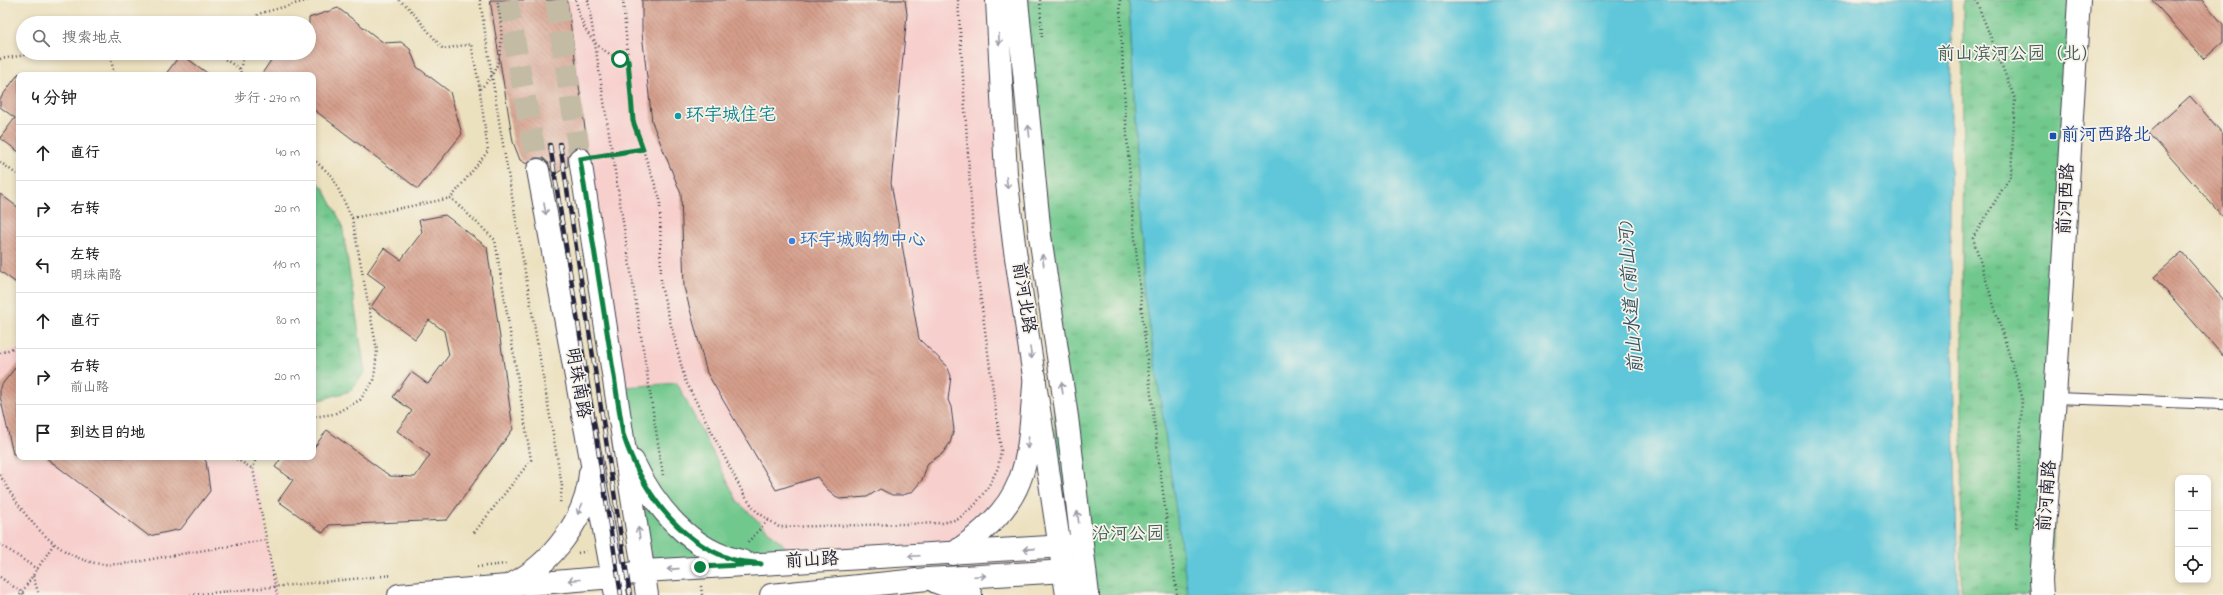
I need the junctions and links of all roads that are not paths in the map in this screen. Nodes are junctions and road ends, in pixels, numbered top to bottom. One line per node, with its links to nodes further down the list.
1 (997, 0): 6 (main road, 前河北路, one-way to 6)
2 (1016, 0): 11 (main road, 前河北路, one-way to 2)
3 (2079, 0): 7 (main road, 前河西路)
4 (580, 159): 9 (main road, 明珠南路)
5 (538, 170): 10 (main road, 明珠南路, one-way to 10)
6 (1035, 376): 11 (main road, 前河北路); 12 (main road, one-way to 12)
7 (2056, 398): 8 (lane); 25 (main road, 前河南路)
8 (2223, 404)
9 (623, 434): 13 (main road); 15 (main road, 明珠南路, one-way to 9)
10 (591, 458): 18 (main road, one-way to 18); 19 (main road, 明珠南路)
11 (1071, 546): 12 (main road, 前山路, one-way to 12); 14 (main road, 前河北路)
12 (953, 554): 13 (main road, 前山路, one-way to 13)
13 (761, 564): 15 (main road, 前山路, one-way to 15)
14 (1074, 571): 16 (main road, 前山路, one-way to 14); 23 (main road, 前河北路); 24 (main road, 前河北路)
15 (644, 572): 19 (main road, 前山路); 20 (main road, 明珠南路)
16 (928, 579): 21 (main road, 前山路); 22 (main road)
17 (399, 585): 18 (main road, 前山路)
18 (509, 586): 19 (main road, 前山路, one-way to 18)
19 (615, 586)
20 (647, 595)
21 (771, 595)
22 (972, 595)
23 (1067, 595)
24 (1088, 595)
25 (2042, 595)

